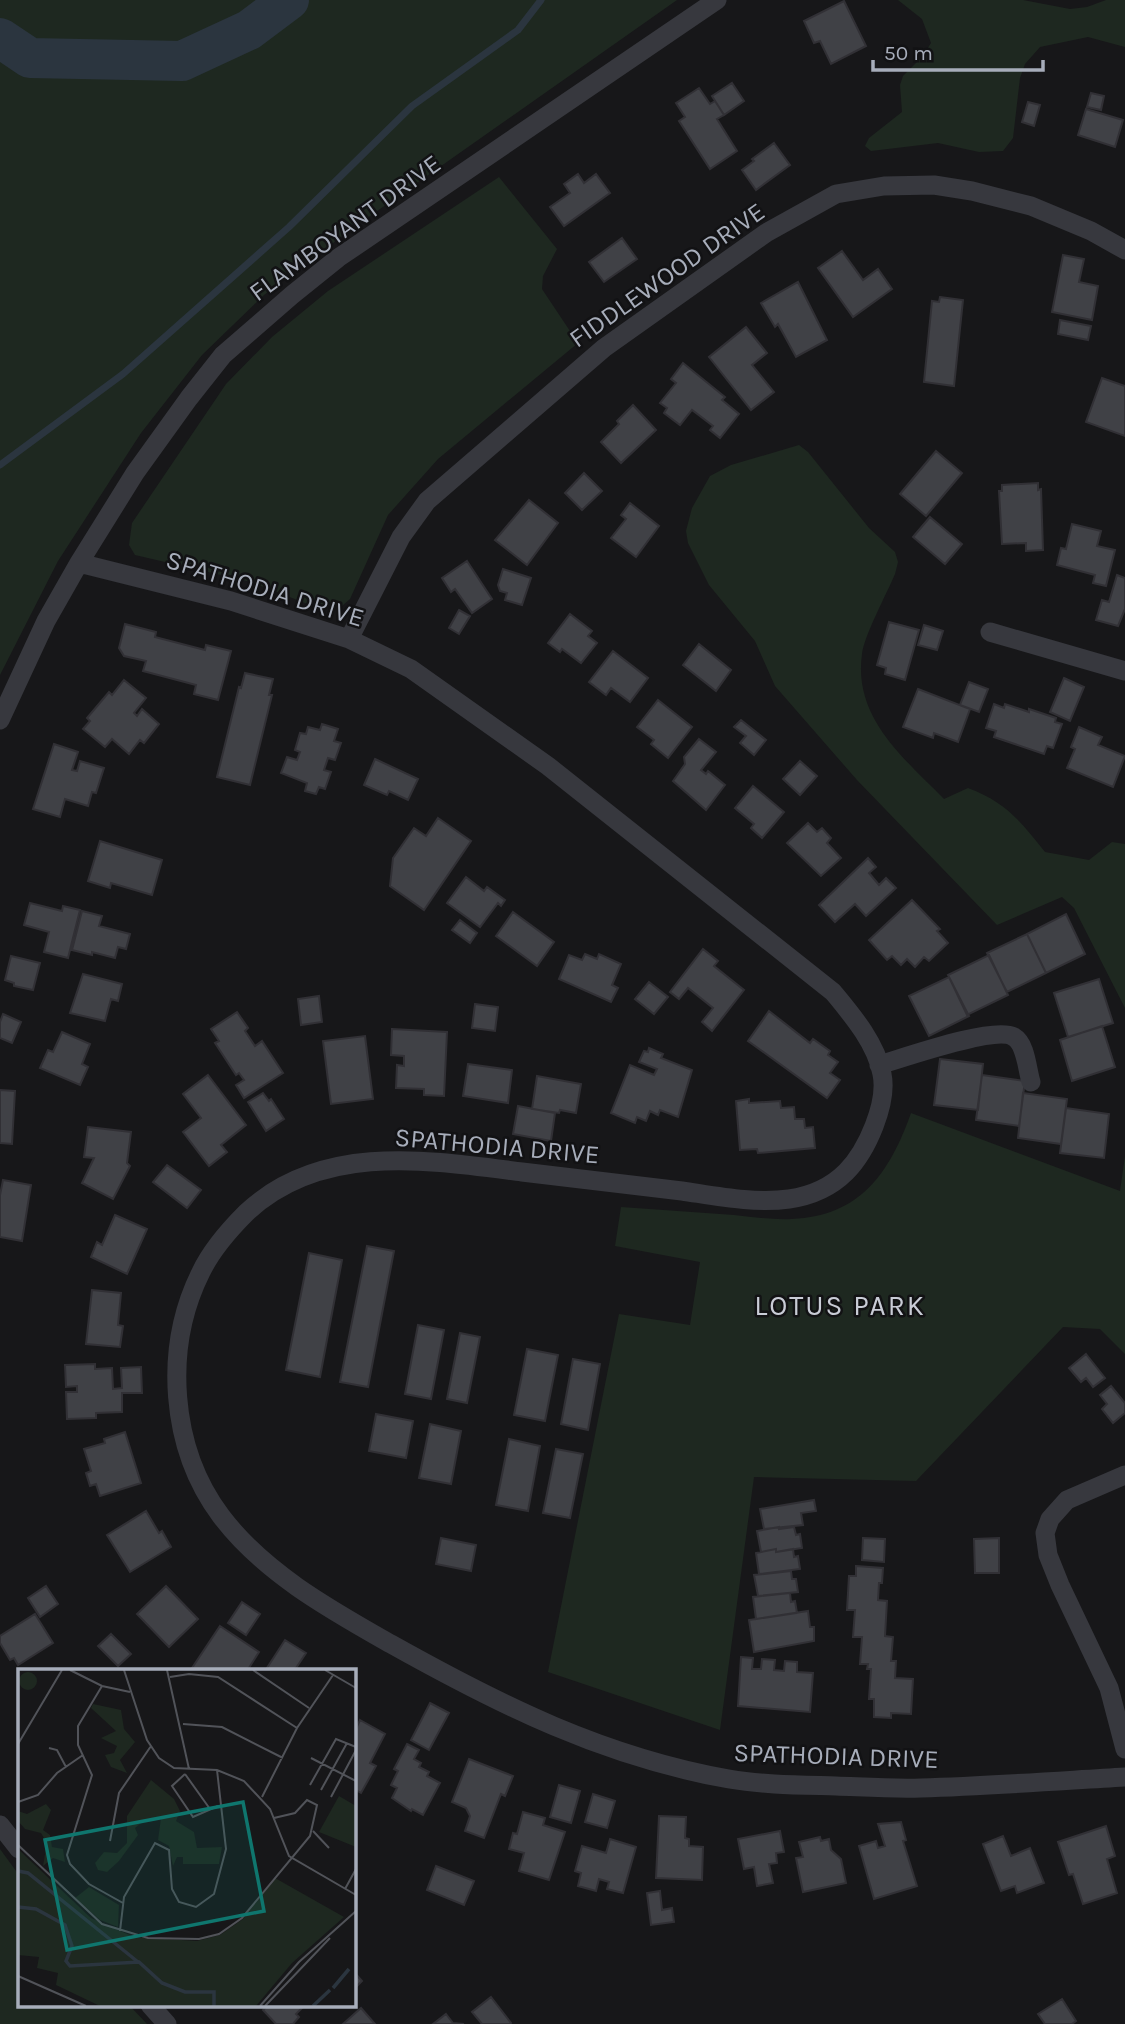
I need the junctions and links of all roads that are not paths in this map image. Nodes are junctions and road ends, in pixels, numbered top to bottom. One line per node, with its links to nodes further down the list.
1 (717, 0): 3 (street, FLAMBOYANT DRIVE)
2 (1125, 250): 5 (street, FIDDLEWOOD DRIVE)
3 (79, 563): 5 (street, SPATHODIA DRIVE); 7 (street, FLAMBOYANT DRIVE)
4 (990, 632): 6 (street)
5 (349, 639): 8 (street, SPATHODIA DRIVE)
6 (1125, 671)
7 (0, 720)
8 (879, 1065): 9 (street); 13 (street, SPATHODIA DRIVE)
9 (1031, 1082)
10 (1125, 1475): 11 (street)
11 (1117, 1684): 12 (street)
12 (1125, 1749)
13 (1125, 1777)
14 (0, 1825): 15 (street)
15 (18, 1848)
16 (152, 2007): 17 (street)
17 (167, 2024)

